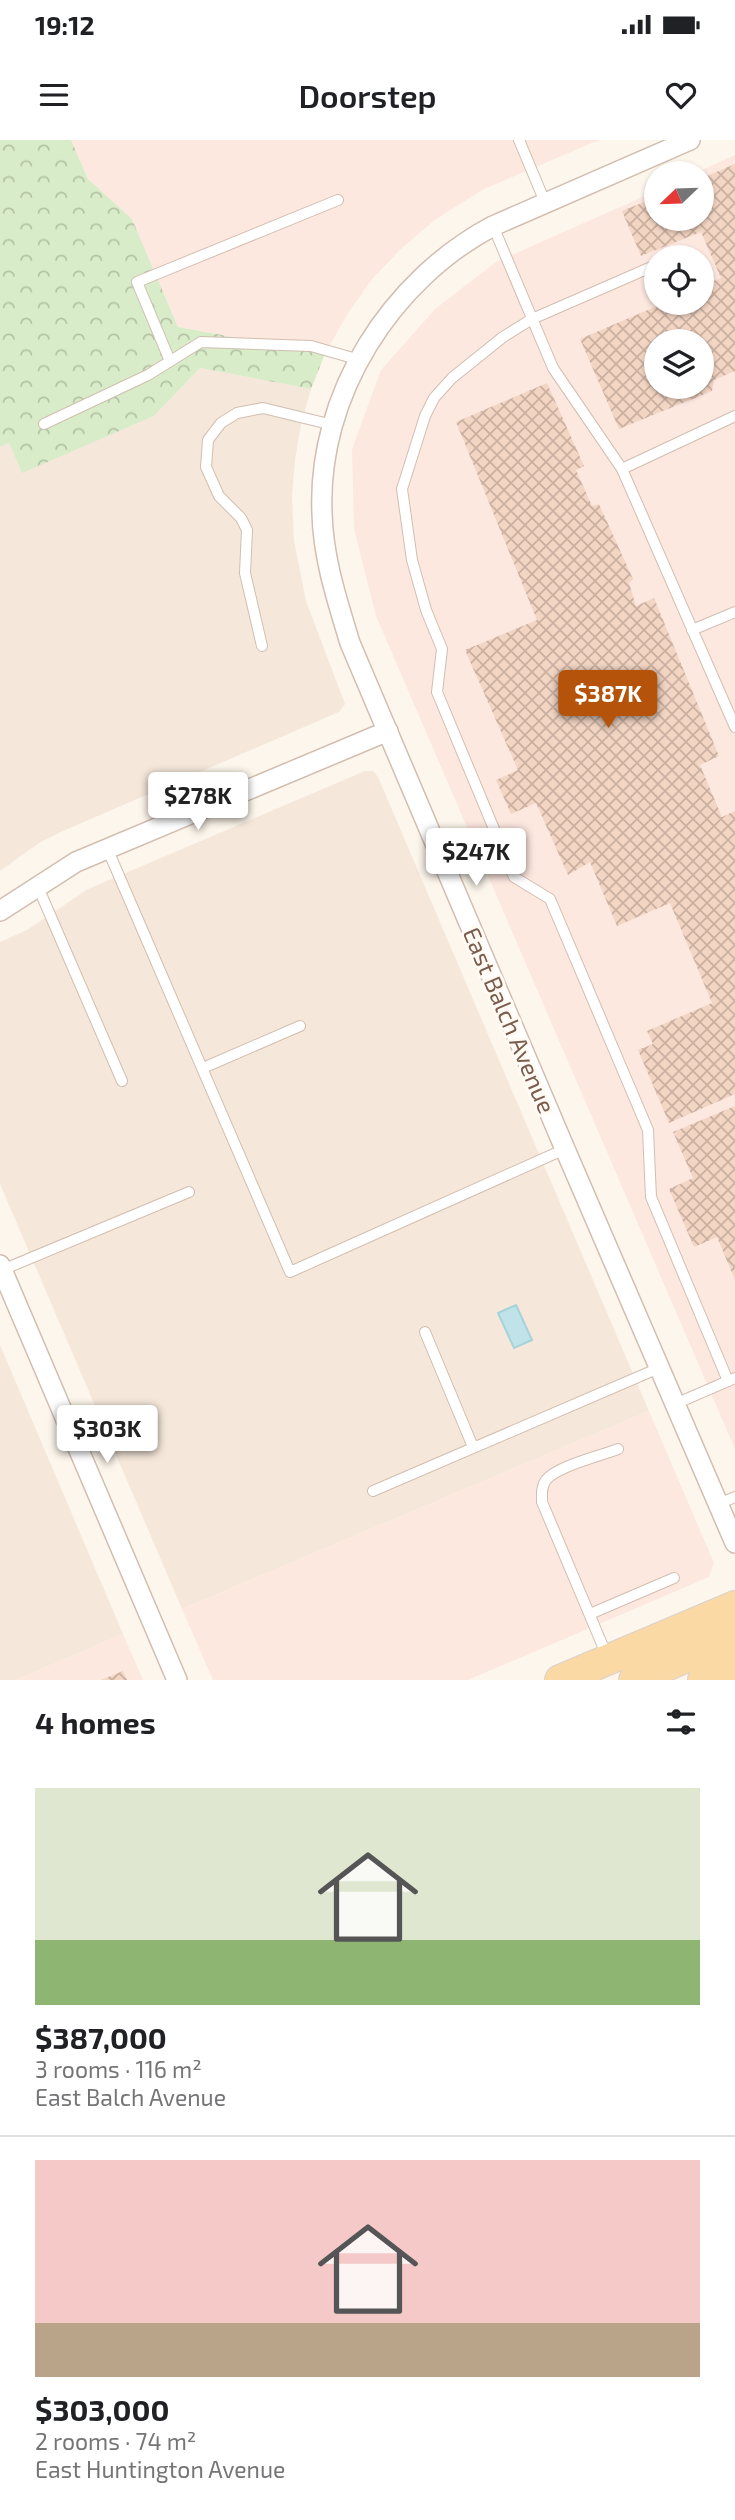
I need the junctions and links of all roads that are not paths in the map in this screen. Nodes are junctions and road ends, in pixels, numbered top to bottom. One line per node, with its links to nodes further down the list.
1 (519, 140): 4 (lane)
2 (690, 140): 4 (street, East Balch Avenue)
3 (338, 200): 9 (lane)
4 (545, 202): 5 (street, East Balch Avenue)
5 (493, 226): 7 (lane); 8 (street, East Balch Avenue)
6 (644, 270): 7 (lane)
7 (532, 319): 13 (lane); 30 (lane)
8 (360, 360): 9 (lane); 12 (street, East Balch Avenue)
9 (170, 361): 11 (lane)
10 (735, 416): 13 (lane)
11 (44, 424)
12 (333, 425): 16 (lane); 18 (street, East Balch Avenue)
13 (622, 468): 15 (lane)
14 (735, 612): 15 (lane)
15 (692, 630): 17 (lane)
16 (262, 646)
17 (735, 727)
18 (388, 731): 19 (street); 25 (street, East Balch Avenue)
19 (107, 848): 20 (street); 23 (lane)
20 (38, 887): 21 (street); 24 (lane)
21 (0, 911)
22 (300, 1026): 23 (lane)
23 (203, 1068): 25 (lane)
24 (122, 1081)
25 (565, 1149): 29 (street, East Balch Avenue)
26 (189, 1192): 27 (lane)
27 (1, 1268): 43 (street)
28 (425, 1332): 32 (lane)
29 (659, 1368): 31 (street, East Balch Avenue); 32 (lane)
30 (732, 1380): 31 (lane)
31 (675, 1404): 35 (street, East Balch Avenue)
32 (472, 1447): 34 (lane)
33 (618, 1449): 39 (lane)
34 (373, 1490)
35 (727, 1501): 36 (street, East Balch Avenue)
36 (735, 1543)
37 (674, 1578): 39 (lane)
38 (735, 1606): 41 (main road)
39 (590, 1614): 41 (lane)
40 (735, 1636): 45 (main road)
41 (609, 1660): 44 (main road)
42 (735, 1666): 46 (main road)
43 (177, 1680)
44 (560, 1680)
45 (634, 1680)
46 (703, 1680)

